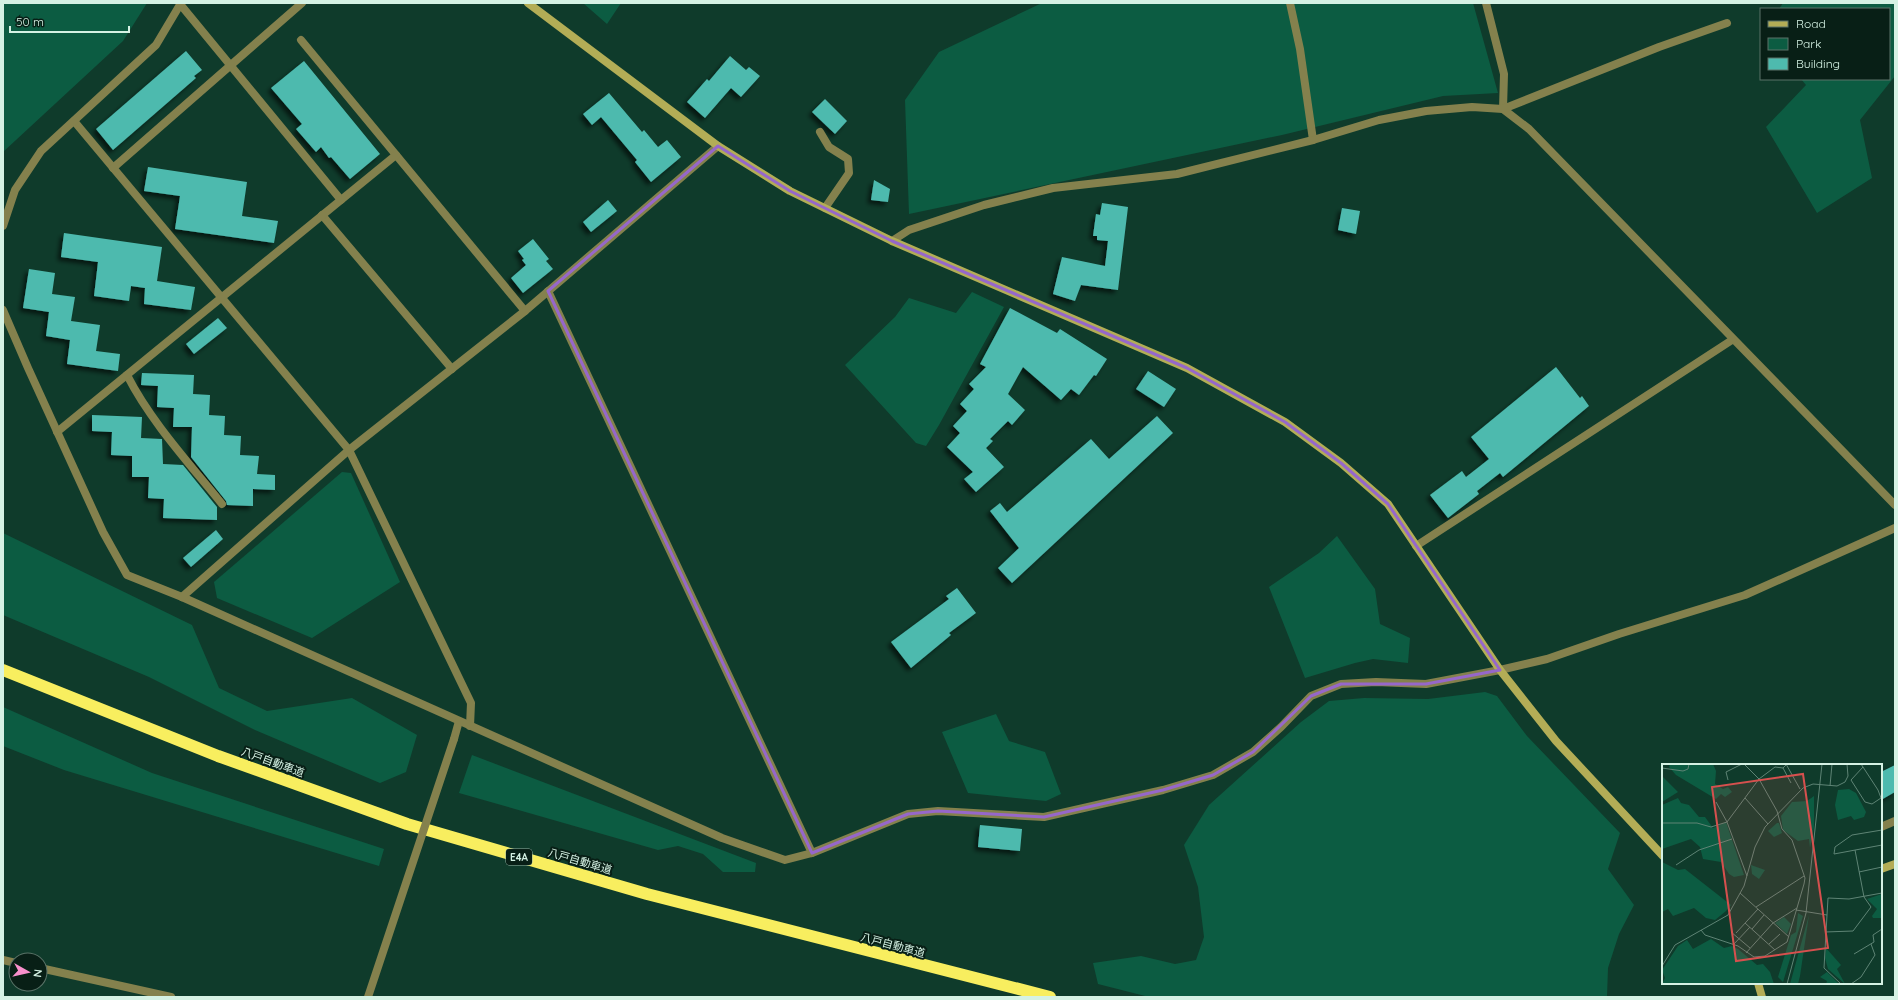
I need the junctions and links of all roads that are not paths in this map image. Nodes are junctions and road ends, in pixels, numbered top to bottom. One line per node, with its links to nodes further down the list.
1 (302, 3): 8 (street)
2 (528, 3): 13 (street)
3 (1290, 3): 12 (street)
4 (1486, 3): 9 (street)
5 (181, 4): 8 (street); 10 (street)
6 (1727, 23): 9 (street)
7 (301, 40): 14 (street)
8 (231, 64): 15 (street); 16 (street)
9 (1503, 109): 12 (street); 25 (street)
10 (74, 121): 15 (street); 19 (street)
11 (820, 132): 17 (street)
12 (1313, 140): 20 (street)
13 (718, 146): 17 (street); 21 (street)
14 (396, 155): 16 (street); 24 (street)
15 (113, 168): 22 (street)
16 (341, 200): 18 (street)
17 (825, 208): 20 (street)
18 (322, 215): 22 (street); 26 (street)
19 (3, 226)
20 (892, 241): 33 (street)
21 (548, 291): 24 (street); 41 (street)
22 (222, 297): 27 (street); 29 (street)
23 (3, 310): 28 (street)
24 (525, 311): 26 (street)
25 (1732, 340): 31 (street); 33 (street)
26 (452, 369): 29 (street)
27 (127, 375): 28 (street); 30 (street)
28 (57, 432): 34 (street)
29 (349, 450): 34 (street); 38 (street)
30 (222, 504)
31 (1895, 505)
32 (1895, 528): 36 (street)
33 (1416, 546): 36 (street)
34 (182, 597): 37 (street)
35 (3, 670): 49 (highway, 八戸自動車道 / E4A)
36 (1500, 670): 41 (street); 42 (street)
37 (459, 722): 38 (street); 48 (street, bridge)
38 (470, 726): 41 (street)
39 (1895, 821): 40 (street)
40 (1882, 827)
41 (812, 853)
42 (1662, 855)
43 (1895, 864): 44 (street)
44 (1882, 869)
45 (48, 970): 47 (street)
46 (1758, 984): 50 (street)
47 (171, 997)
48 (368, 997)
49 (1050, 997)
50 (1762, 997)

